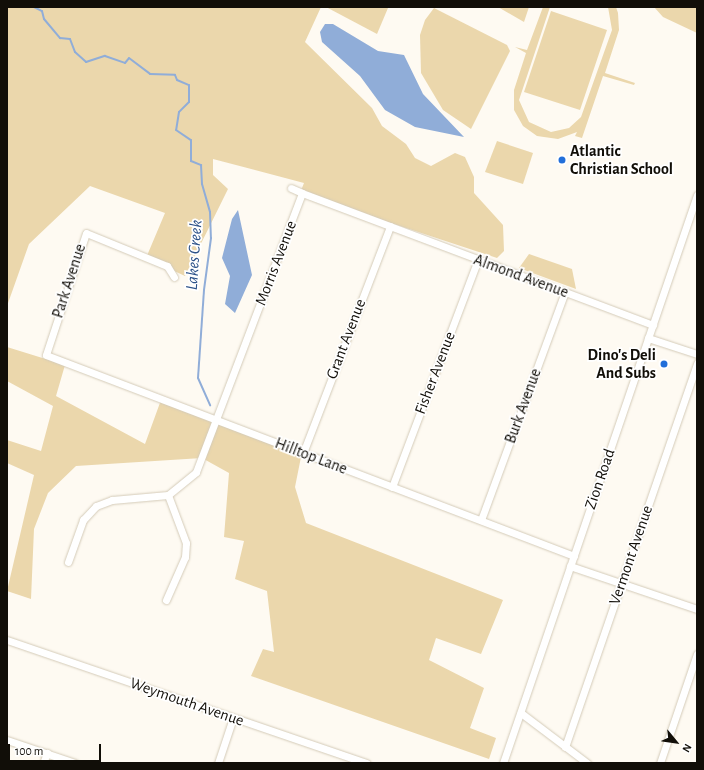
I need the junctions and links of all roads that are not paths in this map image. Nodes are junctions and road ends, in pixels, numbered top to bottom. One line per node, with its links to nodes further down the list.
1 (291, 188): 2 (street)
2 (302, 193): 4 (street); 13 (street, Morris Avenue)
3 (697, 195): 8 (street, Zion Road)
4 (390, 226): 5 (street, Almond Avenue); 14 (street, Grant Avenue)
5 (478, 259): 7 (street, Almond Avenue); 15 (street, Fisher Avenue)
6 (174, 277): 11 (street, Park Avenue)
7 (565, 292): 8 (street, Almond Avenue); 17 (street, Burk Avenue)
8 (652, 325): 9 (street, Zion Road)
9 (648, 338): 10 (street); 18 (street, Zion Road)
10 (697, 354)
11 (48, 356): 13 (street, Hilltop Lane)
12 (697, 363): 21 (street, Vermont Avenue)
13 (216, 421): 14 (street, Hilltop Lane); 16 (street, Morris Avenue)
14 (302, 453): 15 (street, Hilltop Lane)
15 (392, 487): 17 (street, Hilltop Lane)
16 (168, 495): 19 (street); 22 (street)
17 (481, 520): 18 (street, Hilltop Lane)
18 (574, 556): 20 (street, Zion Road)
19 (68, 562)
20 (570, 566): 21 (street); 26 (street, Zion Road)
21 (621, 583): 23 (street); 29 (street, Vermont Avenue)
22 (166, 600)
23 (697, 609)
24 (7, 640): 27 (street, Weymouth Avenue)
25 (697, 654): 37 (street)
26 (521, 713): 29 (street); 35 (street, Zion Road)
27 (233, 718): 33 (street); 34 (street, Weymouth Avenue)
28 (7, 740): 30 (street)
29 (565, 747): 36 (street)
30 (47, 753): 31 (street); 32 (street)
31 (43, 763)
32 (75, 763)
33 (218, 763)
34 (367, 763)
35 (503, 763)
36 (587, 763)
37 (660, 763)

